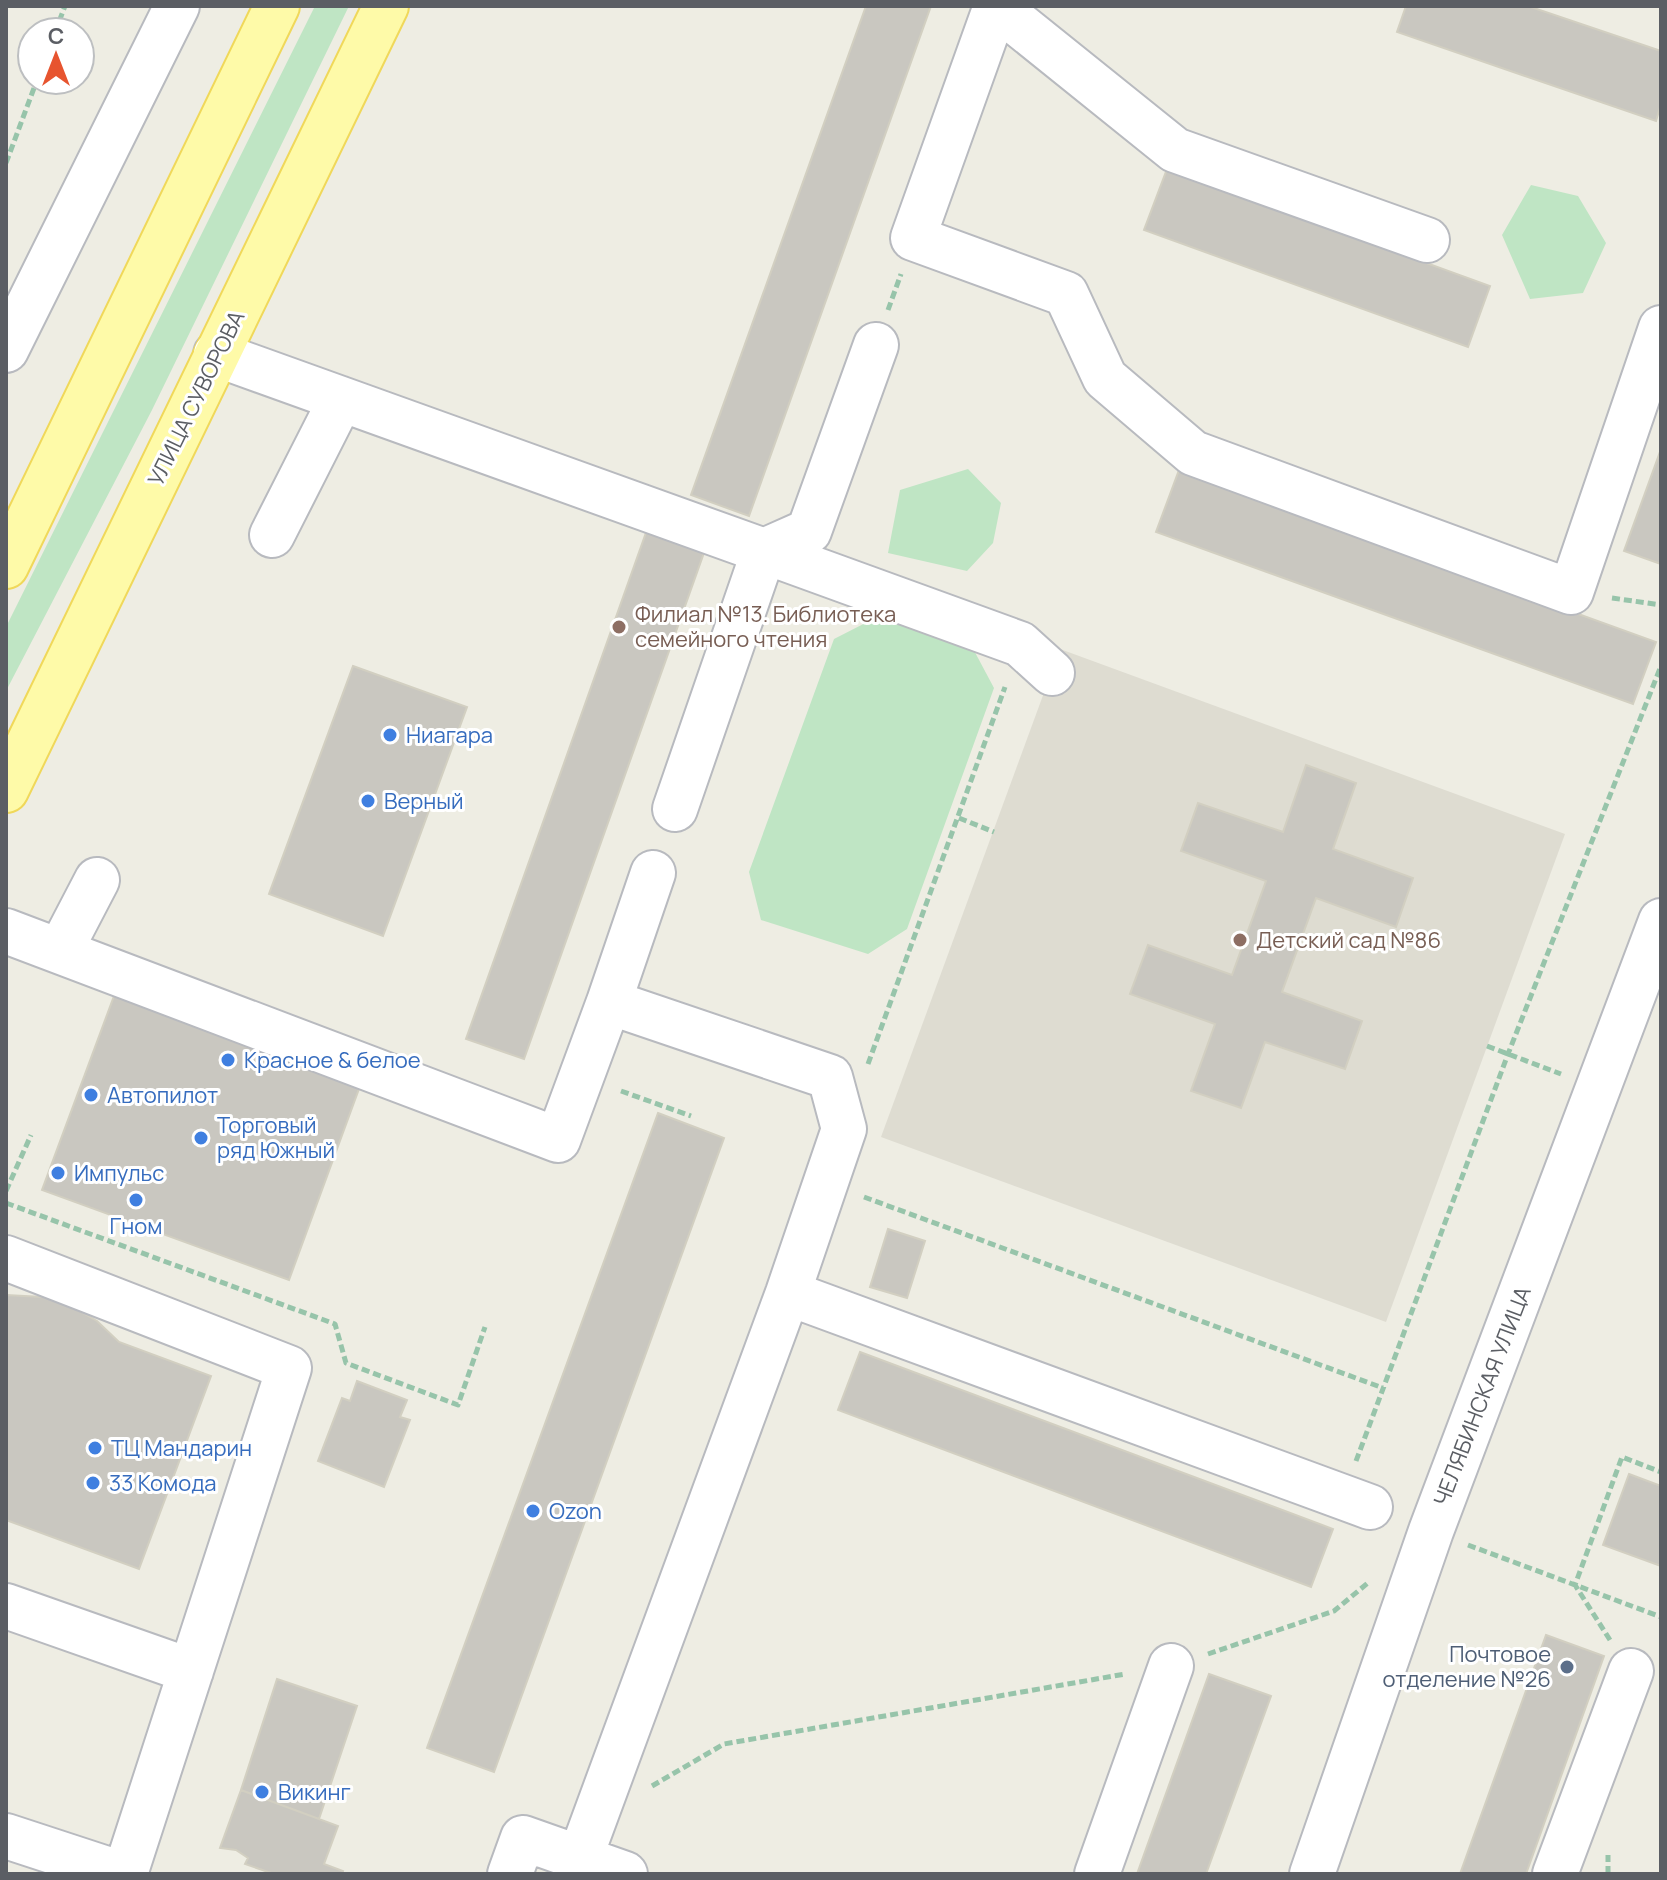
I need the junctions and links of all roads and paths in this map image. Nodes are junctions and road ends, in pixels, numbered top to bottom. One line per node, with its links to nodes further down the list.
1 (177, 6): 11 (street)
2 (277, 6): 16 (main road)
3 (386, 6): 12 (main road, УЛИЦА СУВОРОВА)
4 (996, 6): 7 (street); 8 (street)
5 (31, 96): 6 (path)
6 (6, 163)
7 (913, 238): 10 (path); 17 (street)
8 (1427, 240)
9 (1661, 328): 17 (street)
10 (876, 345): 15 (street)
11 (6, 350)
12 (216, 354): 13 (street); 22 (main road, УЛИЦА СУВОРОВА)
13 (341, 399): 14 (street); 15 (street)
14 (272, 535)
15 (764, 551): 19 (street); 23 (street)
16 (6, 566)
17 (1571, 592): 18 (path)
18 (1661, 605)
19 (1020, 644): 21 (street); 24 (path)
20 (1661, 666): 33 (path)
21 (1052, 673)
22 (6, 790)
23 (675, 809)
24 (959, 818): 25 (path); 34 (path)
25 (994, 832)
26 (653, 873): 31 (street)
27 (97, 880): 30 (street)
28 (1661, 921): 36 (street, ЧЕЛЯБИНСКАЯ УЛИЦА)
29 (6, 931): 30 (street)
30 (60, 951): 35 (street)
31 (609, 1002): 35 (street); 39 (street)
32 (1487, 1046): 33 (path)
33 (1508, 1054): 36 (path); 45 (path)
34 (866, 1070)
35 (582, 1077): 37 (path)
36 (1598, 1088): 48 (street, ЧЕЛЯБИНСКАЯ УЛИЦА)
37 (691, 1116)
38 (31, 1135): 40 (path)
39 (826, 1183): 43 (street); 45 (path)
40 (6, 1191)
41 (6, 1203): 44 (path)
42 (6, 1258): 53 (street)
43 (788, 1293): 47 (street); 57 (street)
44 (485, 1327)
45 (1383, 1388): 47 (path)
46 (1661, 1472): 50 (path)
47 (1356, 1502)
48 (1431, 1531): 50 (path); 62 (street, ЧЕЛЯБИНСКАЯ УЛИЦА)
49 (1370, 1581): 55 (path)
50 (1575, 1585): 52 (path); 54 (path)
51 (6, 1606): 53 (street)
52 (1661, 1617)
53 (198, 1650): 58 (street)
54 (1622, 1658): 63 (street)
55 (1171, 1666): 57 (path); 61 (street)
56 (6, 1836): 58 (street)
57 (587, 1838): 59 (street); 60 (street)
58 (124, 1874)
59 (510, 1874)
60 (625, 1874)
61 (1097, 1874)
62 (1312, 1874)
63 (1555, 1874)

